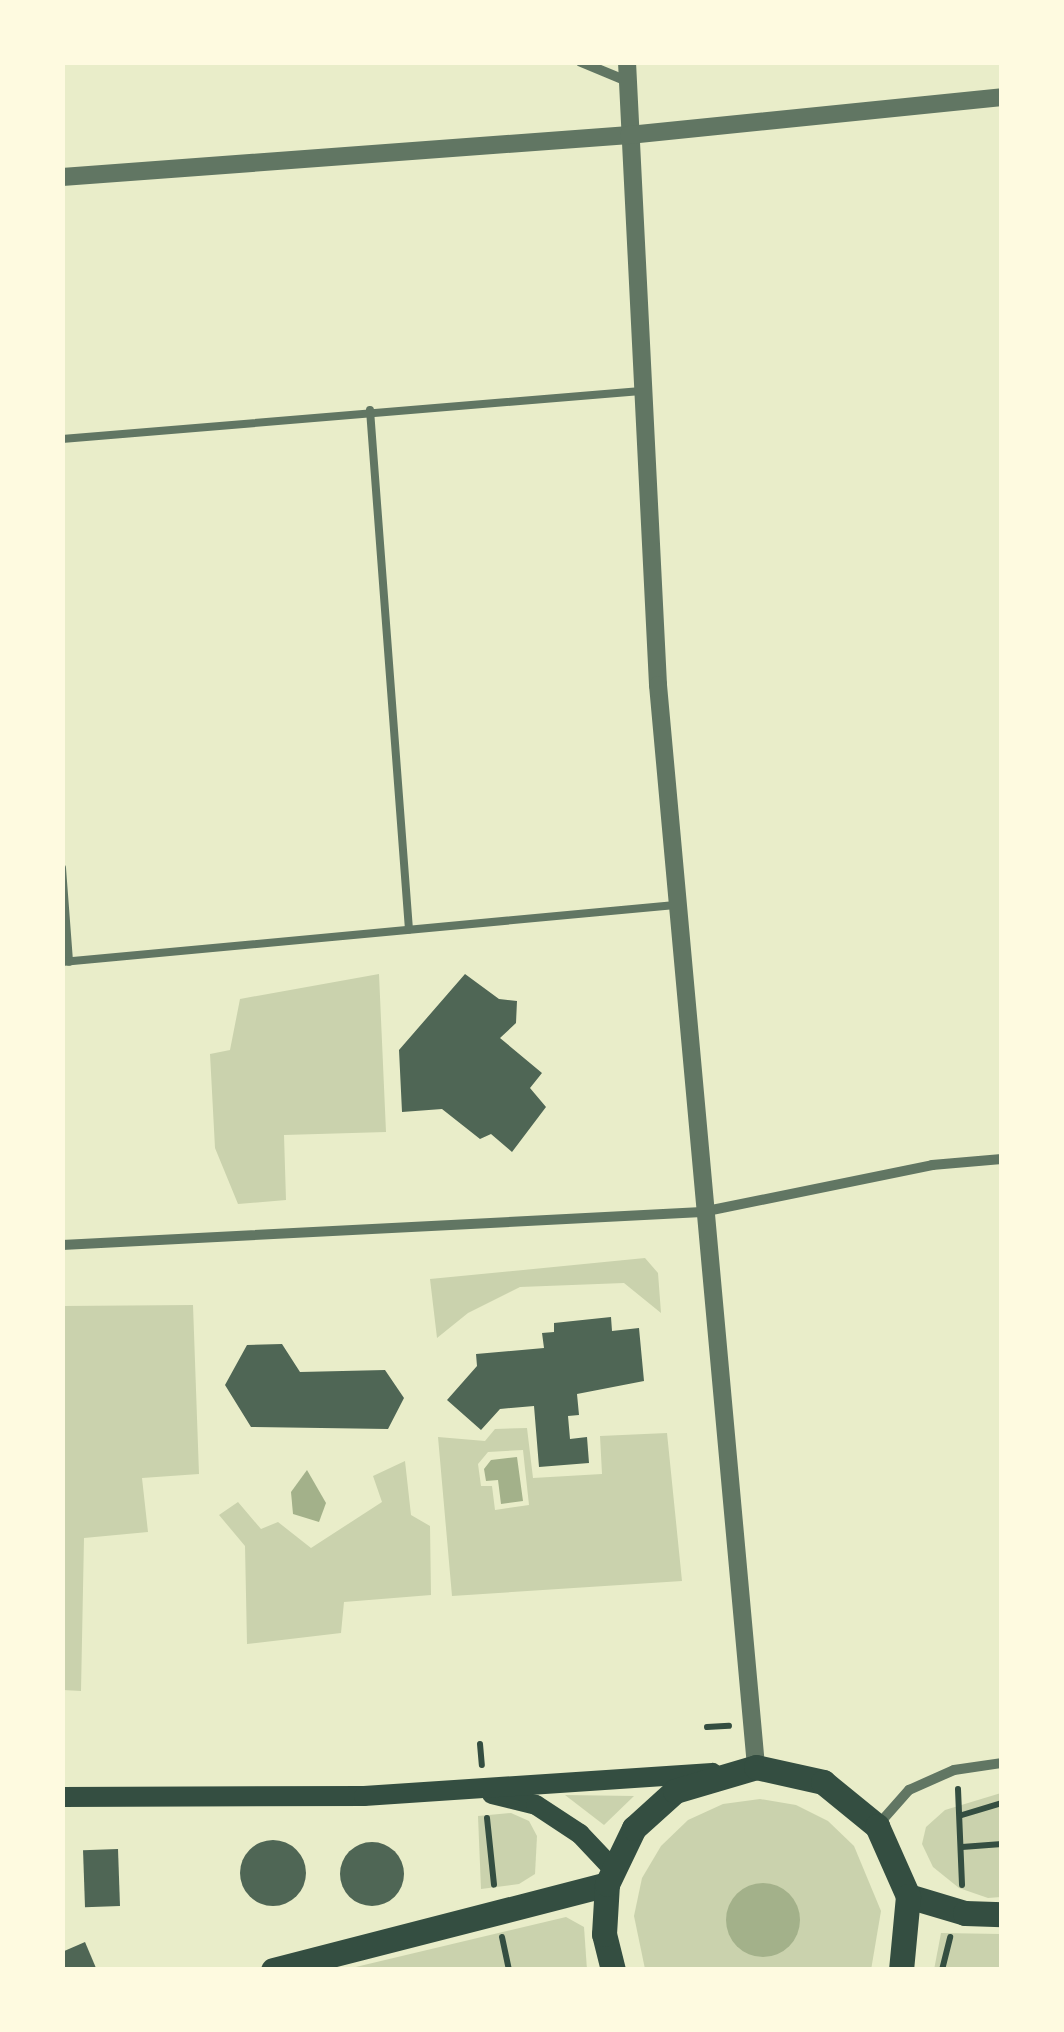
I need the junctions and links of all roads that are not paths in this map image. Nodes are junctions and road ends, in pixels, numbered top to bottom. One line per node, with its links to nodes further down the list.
1 (580, 62): 2 (street)
2 (627, 72): 4 (street)
3 (1002, 97): 4 (street)
4 (629, 135): 5 (street); 6 (street)
5 (62, 178)
6 (640, 390): 7 (lane); 10 (street)
7 (370, 410): 8 (lane); 11 (lane)
8 (62, 438)
9 (62, 868): 12 (lane)
10 (675, 905): 11 (lane); 14 (street)
11 (410, 930): 12 (lane)
12 (66, 962)
13 (1002, 1159): 14 (street)
14 (702, 1212): 15 (street); 17 (street)
15 (62, 1245)
16 (1002, 1764): 21 (street)
17 (756, 1767): 18 (main road); 21 (main road)
18 (718, 1773): 19 (main road); 22 (main road)
19 (485, 1792): 20 (main road); 22 (main road)
20 (62, 1797)
21 (877, 1826): 23 (main road)
22 (610, 1876): 25 (main road); 26 (main road)
23 (908, 1896): 24 (main road); 27 (main road)
24 (1002, 1914)
25 (273, 1970)
26 (612, 1970)
27 (902, 1970)

